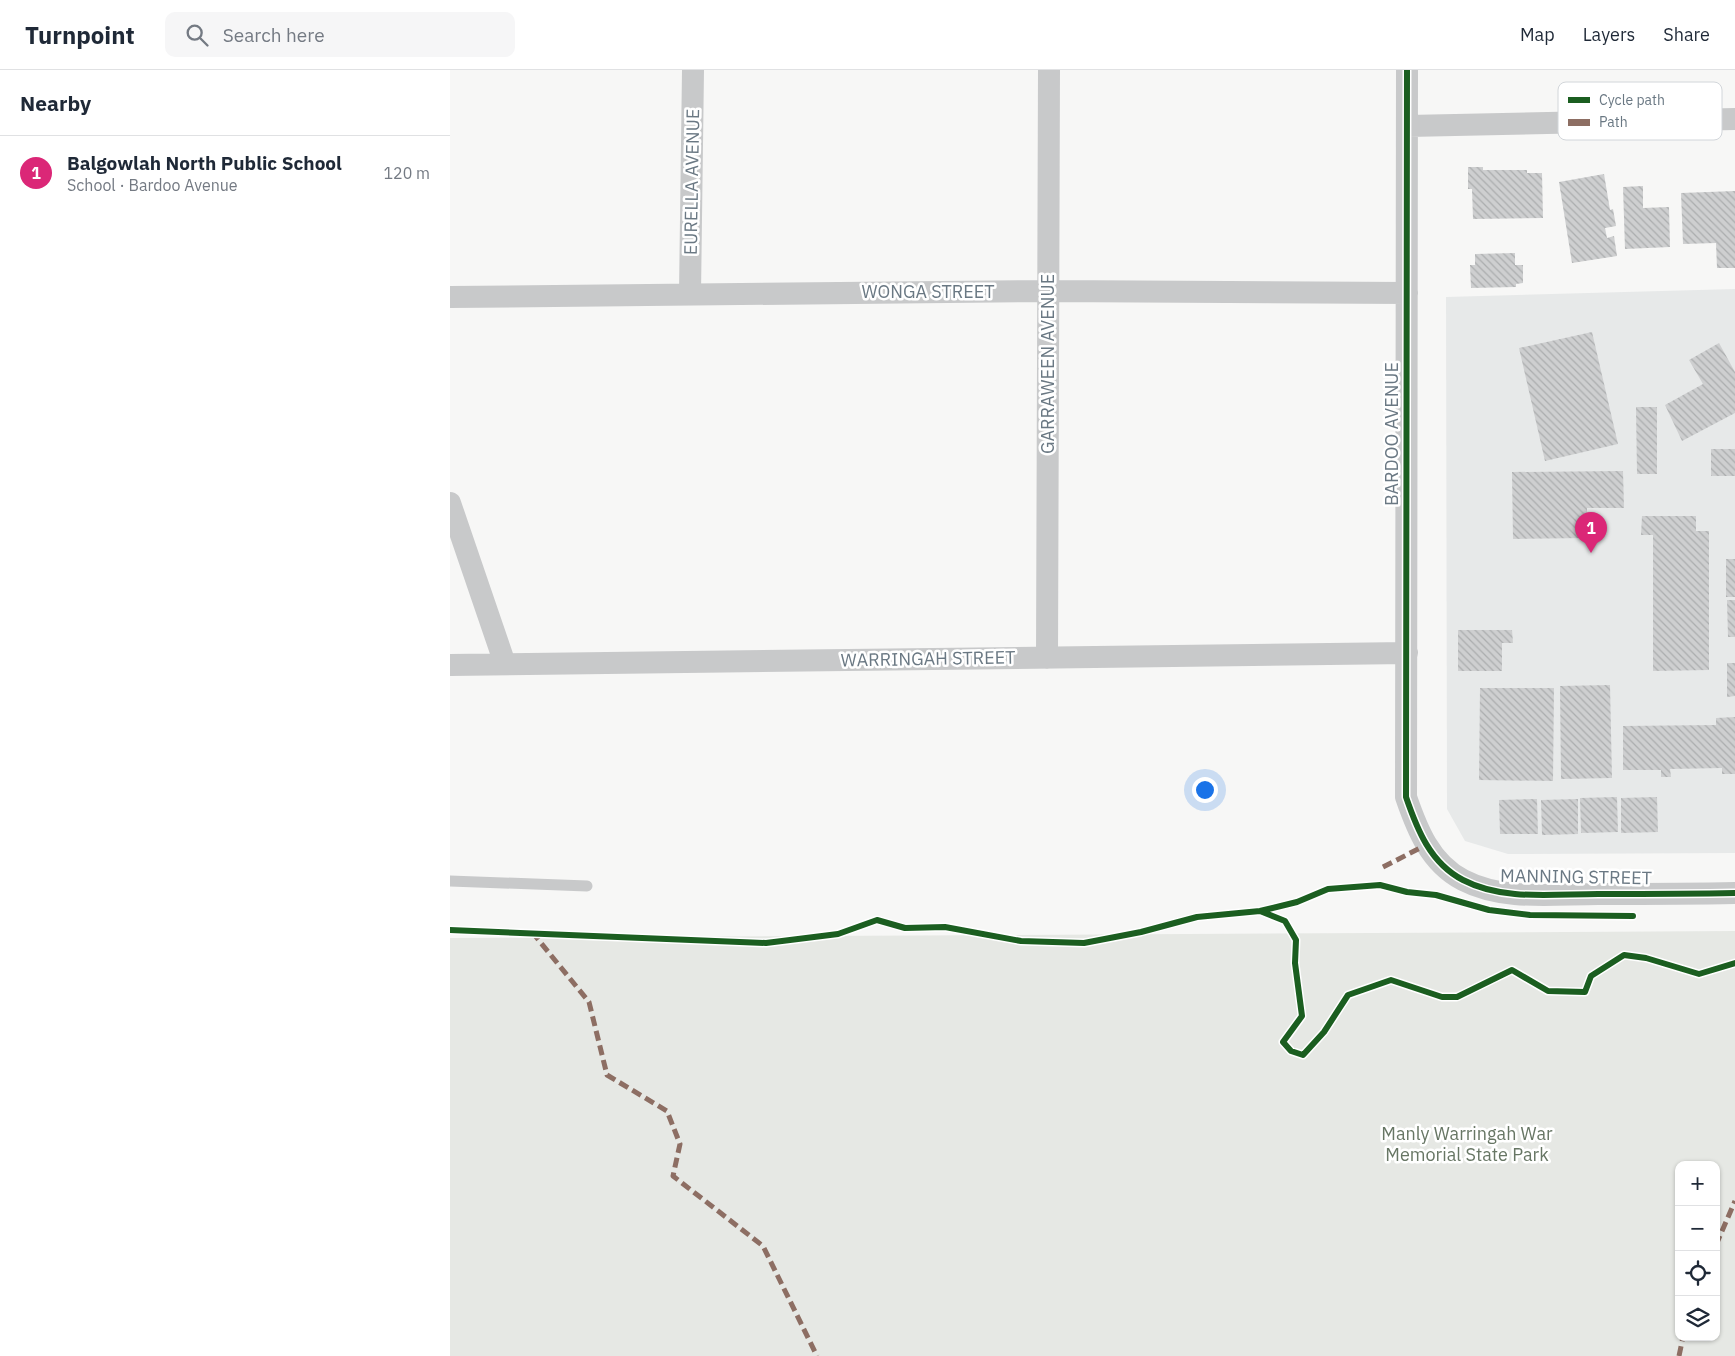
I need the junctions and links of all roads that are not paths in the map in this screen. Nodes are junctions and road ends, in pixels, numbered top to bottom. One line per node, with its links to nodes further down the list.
1 (693, 70): 10 (street, EURELLA AVENUE)
2 (1049, 70): 8 (street, GARRAWEEN AVENUE)
3 (1407, 70): 7 (street, BARDOO AVENUE)
4 (1722, 119): 5 (street)
5 (1735, 119)
6 (1558, 123): 7 (street)
7 (1408, 126): 9 (street, BARDOO AVENUE)
8 (1049, 291): 9 (street, WONGA STREET); 10 (street, WONGA STREET); 14 (street, GARRAWEEN AVENUE)
9 (1407, 293): 13 (street, BARDOO AVENUE)
10 (690, 294): 11 (street, WONGA STREET)
11 (450, 297)
12 (450, 504): 15 (street)
13 (1407, 653): 14 (street, WARRINGAH STREET); 17 (street, BARDOO AVENUE)
14 (1047, 658): 15 (street, WARRINGAH STREET)
15 (505, 664): 16 (street, WARRINGAH STREET)
16 (450, 665)
17 (1406, 797): 20 (street, MANNING STREET)
18 (450, 881): 19 (lane)
19 (587, 886)
20 (1735, 893)

